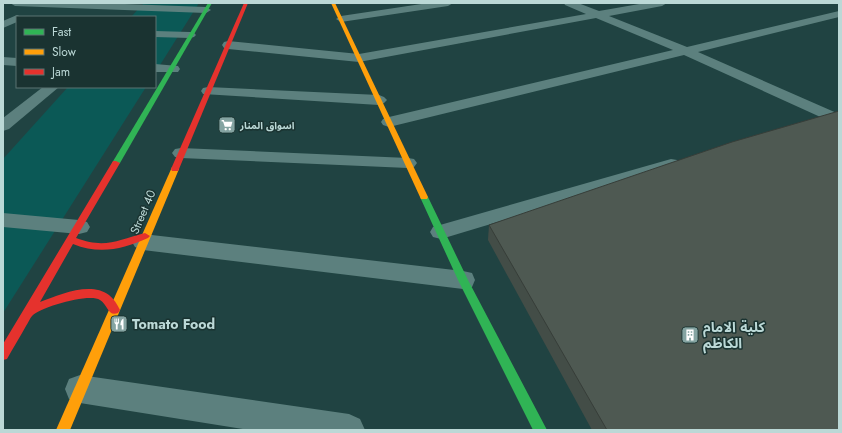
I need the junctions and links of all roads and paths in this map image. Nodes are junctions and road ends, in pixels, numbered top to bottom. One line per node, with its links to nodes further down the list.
1 (15, 3): 7 (street)
2 (246, 3): 21 (main road, Street 40)
3 (333, 3): 15 (main road)
4 (448, 3): 15 (street)
5 (569, 3): 12 (street)
6 (662, 3): 12 (street)
7 (46, 4): 9 (street); 13 (street)
8 (827, 6): 10 (street)
9 (208, 7): 20 (main road)
10 (839, 10)
11 (839, 14): 22 (street)
12 (598, 15): 22 (street); 23 (street)
13 (22, 16)
14 (16, 19): 16 (street)
15 (341, 19): 23 (main road)
16 (3, 25)
17 (3, 28): 18 (street)
18 (16, 29)
19 (156, 34): 20 (street)
20 (190, 35): 27 (main road)
21 (228, 45): 23 (street); 29 (main road, Street 40)
22 (686, 51): 31 (street); 32 (street)
23 (359, 58): 30 (main road)
24 (3, 62): 25 (street)
25 (16, 62)
26 (156, 68): 27 (street)
27 (172, 69): 40 (main road)
28 (51, 88): 34 (street)
29 (208, 91): 30 (street); 35 (main road, Street 40)
30 (379, 100): 32 (main road)
31 (836, 116): 33 (street)
32 (389, 122): 37 (main road)
33 (810, 124)
34 (3, 126)
35 (181, 153): 37 (street); 41 (main road, Street 40)
36 (690, 159): 39 (street)
37 (408, 163): 39 (main road)
38 (3, 220): 40 (street)
39 (441, 232): 42 (main road)
40 (75, 234): 41 (main road); 44 (main road)
41 (144, 239): 42 (street); 43 (main road, Street 40)
42 (463, 280): 49 (main road)
43 (114, 310): 44 (main road); 46 (main road, Street 40)
44 (28, 312): 45 (main road)
45 (3, 355)
46 (80, 389): 47 (main road, Street 40); 48 (street)
47 (63, 430)
48 (349, 430)
49 (540, 430)

